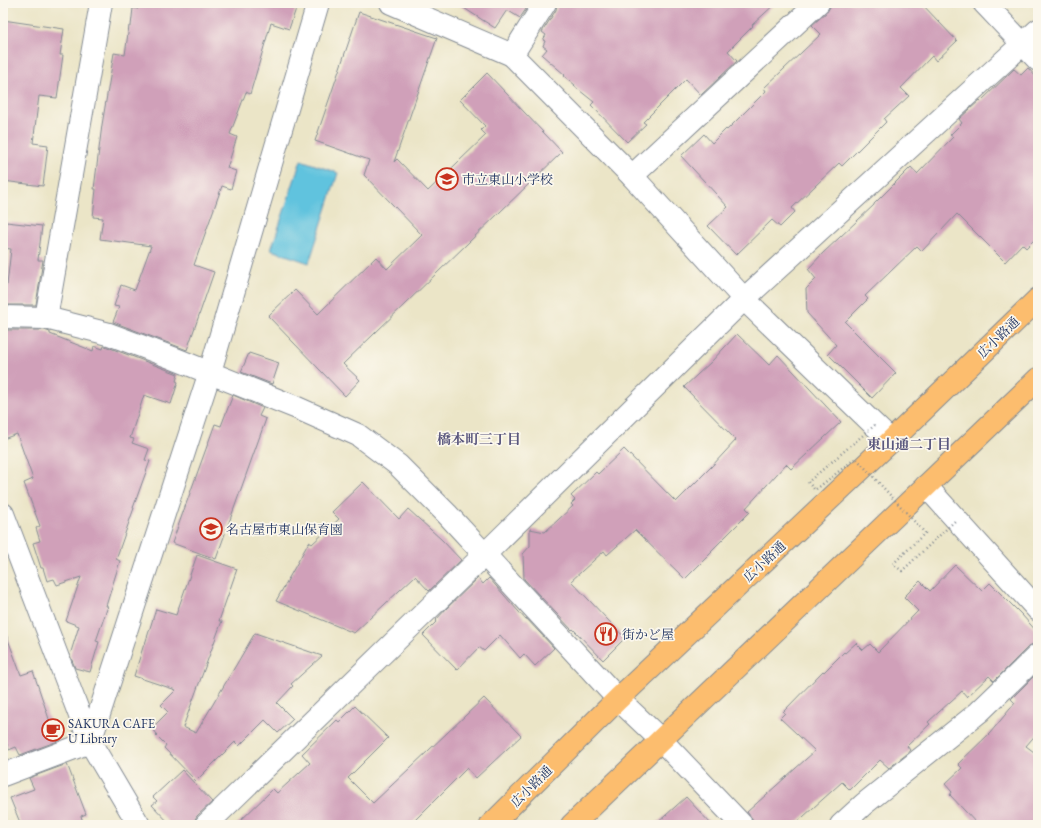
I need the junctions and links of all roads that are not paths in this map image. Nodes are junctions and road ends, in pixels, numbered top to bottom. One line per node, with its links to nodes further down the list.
1 (100, 3): 15 (street)
2 (318, 3): 16 (street)
3 (391, 3): 9 (street)
4 (545, 3): 9 (street)
5 (818, 3): 11 (street)
6 (984, 3): 8 (street)
7 (1038, 30): 8 (street)
8 (1022, 45): 10 (street); 13 (street)
9 (512, 55): 11 (street)
10 (1038, 60)
11 (632, 176): 13 (street)
12 (1038, 298): 18 (main road, 広小路通)
13 (744, 299): 18 (street); 21 (street)
14 (3, 318): 15 (street)
15 (46, 318): 16 (street)
16 (210, 372): 21 (street); 26 (street)
17 (1038, 379): 19 (main road)
18 (891, 441): 24 (main road, 広小路通)
19 (926, 486): 22 (street); 25 (main road)
20 (3, 514): 26 (street)
21 (484, 556): 24 (street); 29 (street)
22 (1038, 610)
23 (1038, 655): 33 (street)
24 (618, 699): 25 (street); 30 (main road, 広小路通)
25 (661, 740): 31 (main road); 32 (street)
26 (90, 742): 27 (street); 28 (street)
27 (3, 775)
28 (139, 825)
29 (206, 825)
30 (491, 825)
31 (572, 825)
32 (742, 825)
33 (841, 825)

